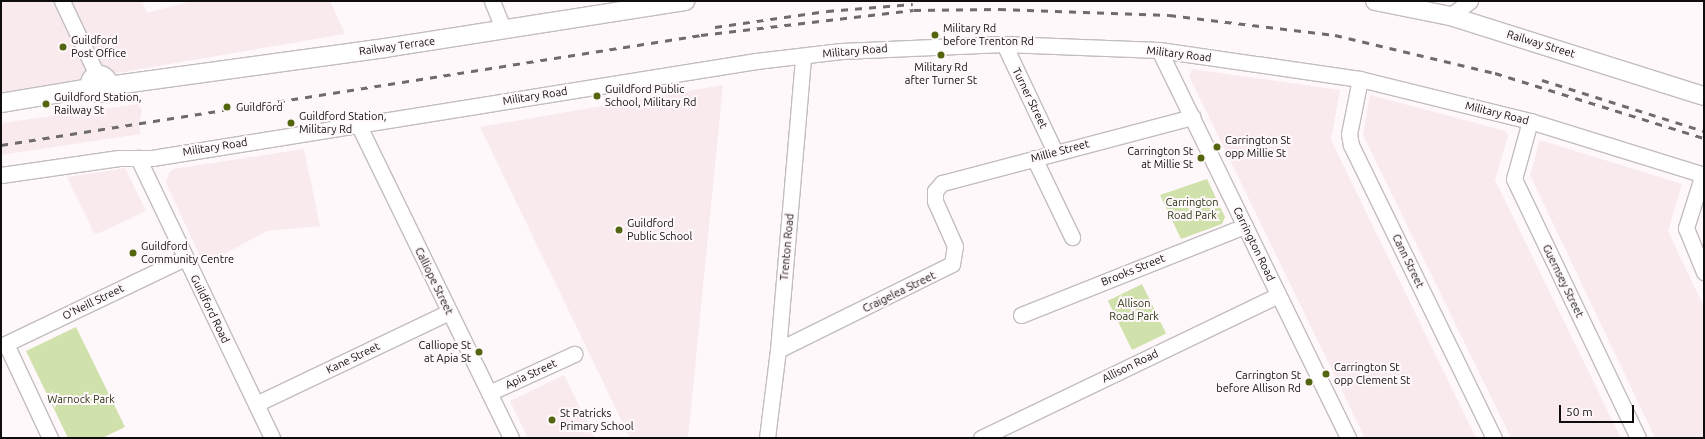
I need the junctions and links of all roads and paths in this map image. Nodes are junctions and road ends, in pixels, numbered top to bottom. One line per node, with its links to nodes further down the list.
1 (62, 1): 12 (street)
2 (492, 1): 7 (street)
3 (685, 1): 7 (main road, Railway Terrace)
4 (1375, 1): 6 (main road, Railway Street)
5 (1470, 1): 6 (street)
6 (1450, 16): 13 (main road, Railway Street)
7 (504, 30): 12 (main road, Railway Terrace)
8 (1004, 44): 9 (street, Military Road); 10 (street, Military Road); 18 (street, Turner Street)
9 (1159, 50): 11 (street, Military Road); 15 (street, Carrington Road)
10 (803, 56): 17 (street, Military Road); 32 (street, Trenton Road)
11 (1360, 79): 16 (street, Military Road); 42 (street, Cann Street)
12 (99, 83): 14 (main road, Railway Terrace)
13 (1704, 96)
14 (1, 103)
15 (1192, 117): 18 (street, Millie Street); 24 (street, Carrington Road)
16 (1530, 121): 21 (street, Military Road); 43 (street, Guernsey Street)
17 (358, 124): 19 (street, Military Road); 29 (street, Calliope Street)
18 (1056, 152): 20 (street, Millie Street)
19 (138, 158): 22 (street, Military Road); 26 (street, Guildford Road)
20 (1034, 158): 23 (street, Millie Street); 25 (street)
21 (1704, 174): 27 (street)
22 (1, 175)
23 (934, 195): 32 (street, Craigelea Street)
24 (1245, 226): 28 (street, Carrington Road); 30 (street, Brooks Street)
25 (1072, 237)
26 (186, 258): 31 (street, O'Neill Street); 35 (street, Guildford Road)
27 (1704, 272)
28 (1278, 295): 40 (street, Allison Road); 41 (street, Carrington Road)
29 (449, 312): 34 (street, Calliope Street); 35 (street, Kane Street)
30 (1021, 315)
31 (3, 345): 36 (street)
32 (778, 350): 39 (street, Trenton Road)
33 (574, 354): 34 (street, Apia Street)
34 (489, 393): 38 (street, Calliope Street)
35 (256, 404): 37 (street, Guildford Road)
36 (50, 438)
37 (272, 438)
38 (511, 438)
39 (767, 438)
40 (981, 438)
41 (1348, 438)
42 (1494, 438)
43 (1638, 438)

